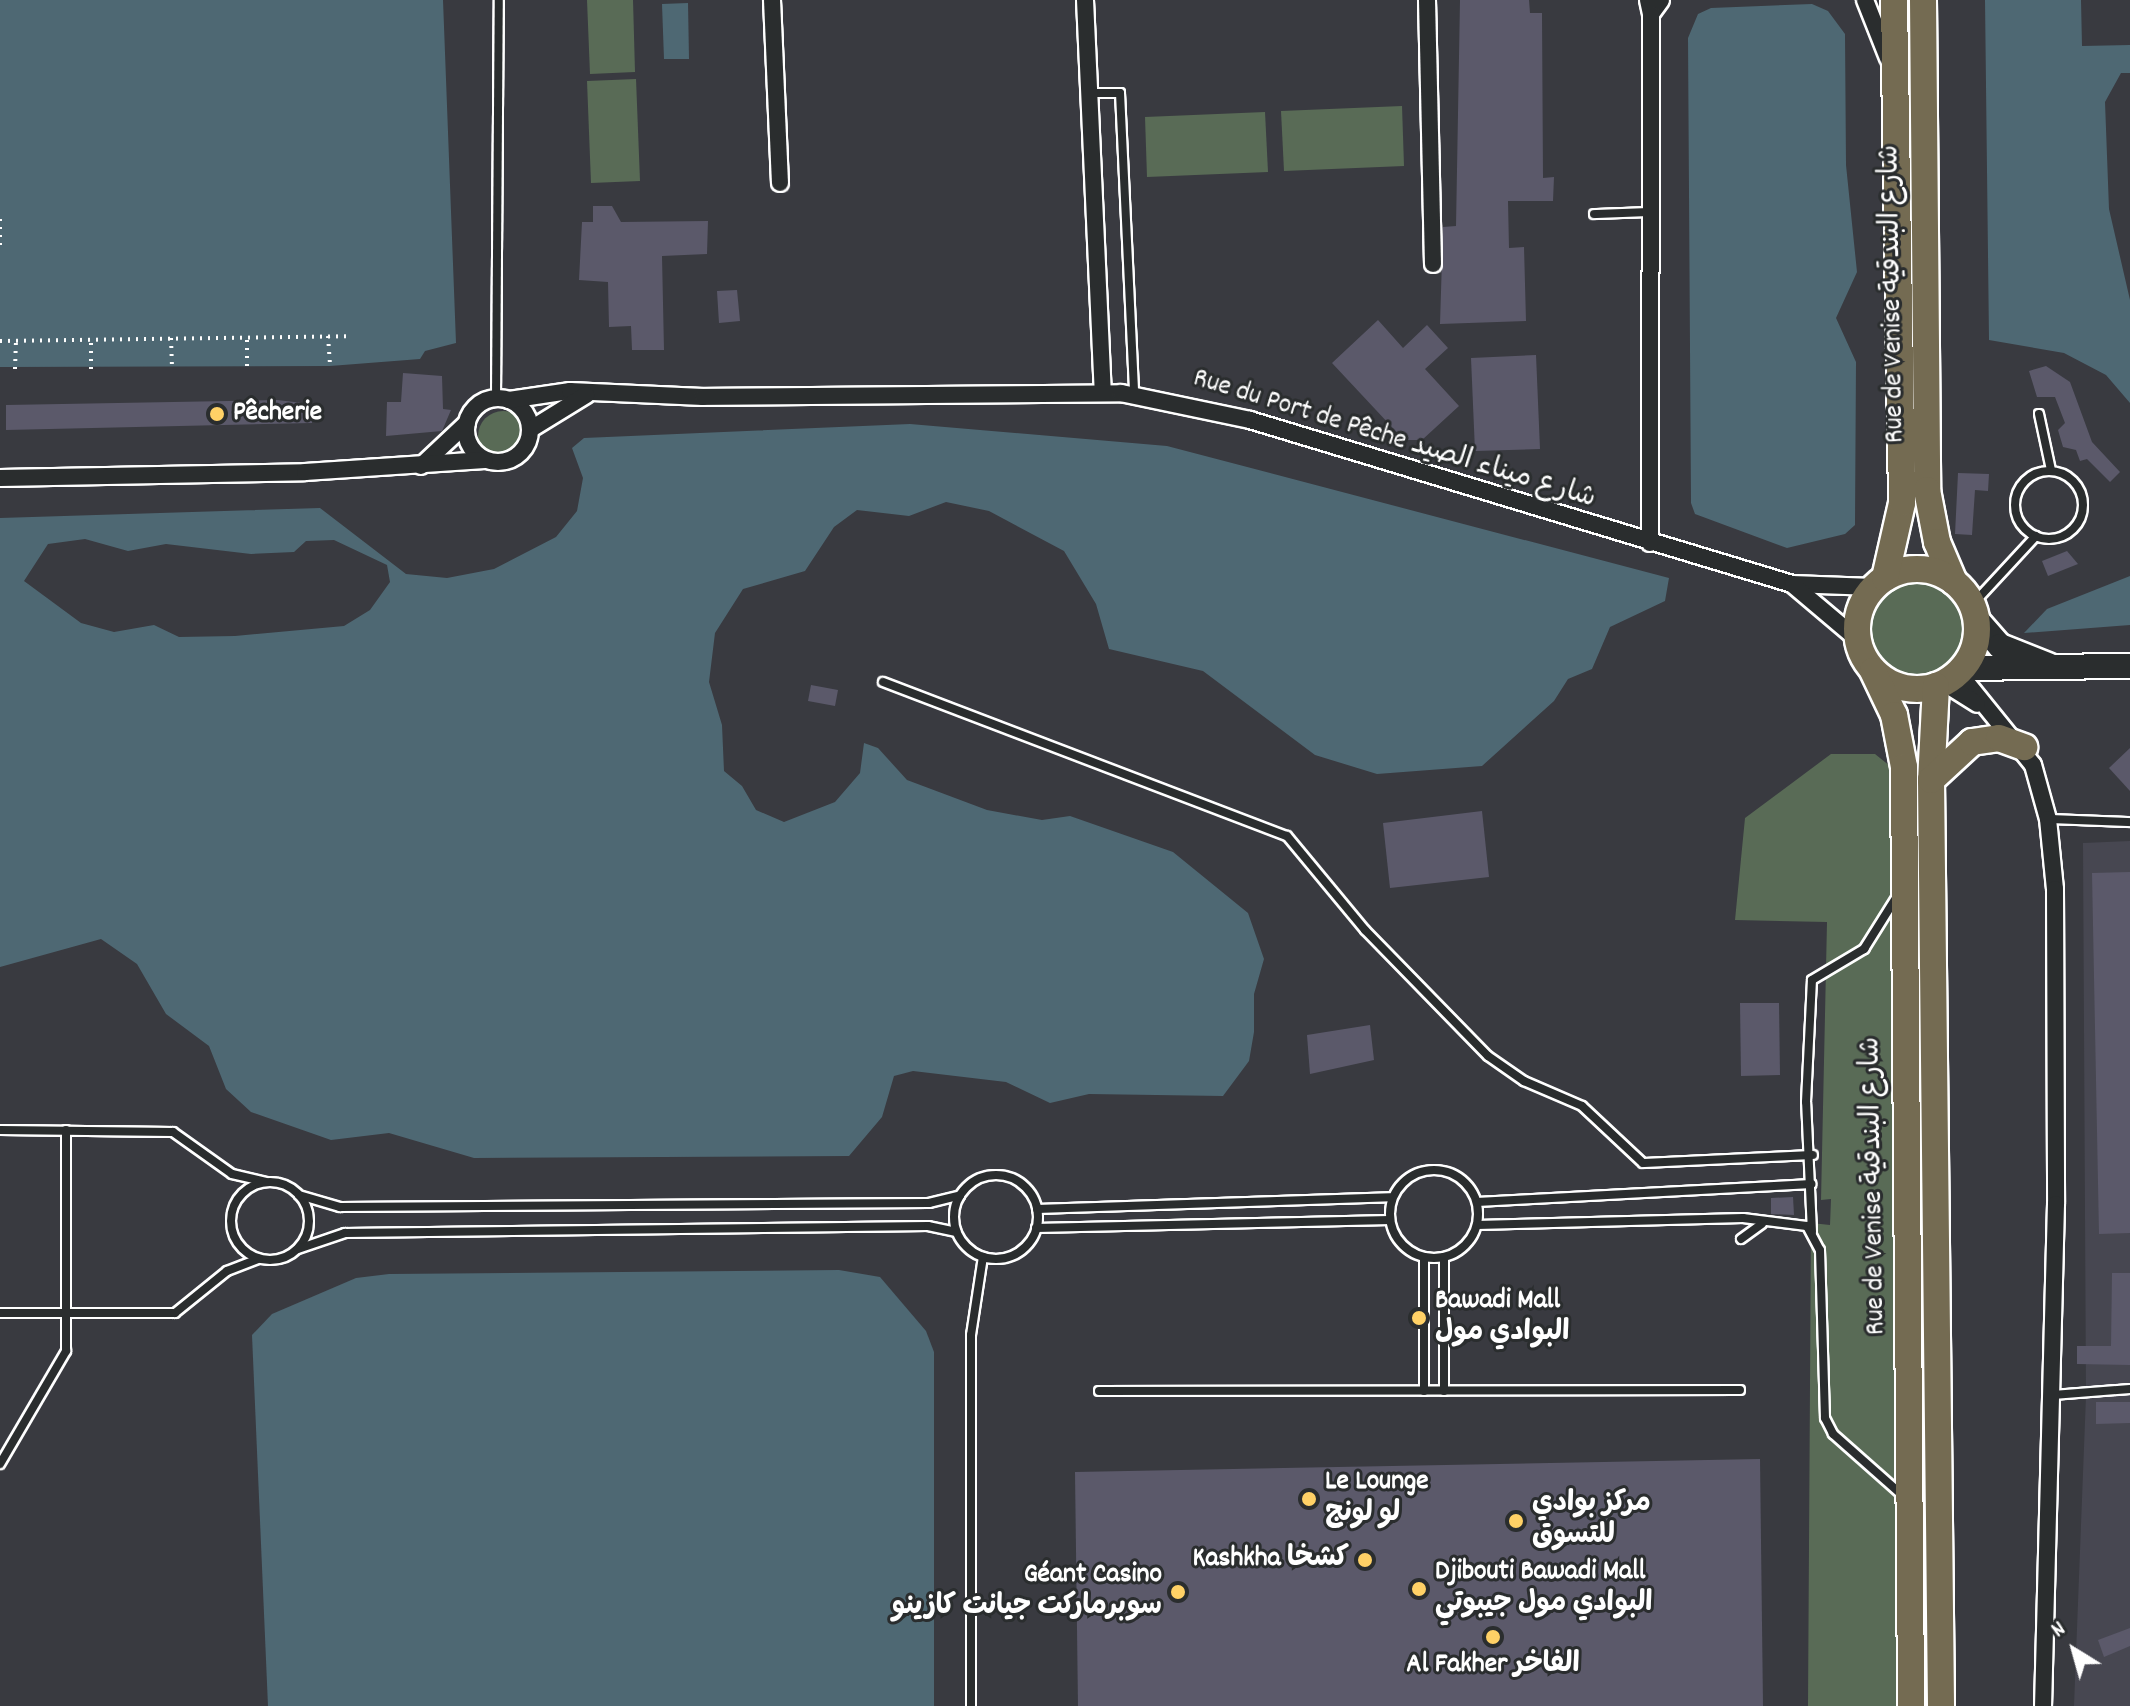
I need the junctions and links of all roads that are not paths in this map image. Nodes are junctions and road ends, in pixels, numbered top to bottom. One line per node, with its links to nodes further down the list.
1 (499, 0): 19 (lane)
2 (772, 0): 12 (street)
3 (1085, 0): 11 (street)
4 (1427, 0): 15 (street)
5 (1661, 0): 9 (street)
6 (1865, 0): 10 (street)
7 (1894, 0): 10 (main road, Rue de Venise شارع البندقية)
8 (1923, 0): 29 (main road, Rue de Venise شارع البندقية)
9 (1650, 7): 13 (street)
10 (1895, 74): 30 (main road, Rue de Venise شارع البندقية)
11 (1091, 93): 16 (street); 18 (lane)
12 (780, 183)
13 (1651, 212): 14 (lane); 28 (street)
14 (1594, 214)
15 (1433, 264)
16 (1103, 391): 17 (street, Rue du Port de Pêche شارع ميناء الصيد); 18 (street, Rue du Port de Pêche شارع ميناء الصيد)
17 (591, 392): 19 (street, Rue du Port de Pêche شارع ميناء الصيد); 22 (street)
18 (1134, 395): 28 (street, Rue du Port de Pêche شارع ميناء الصيد)
19 (503, 399): 21 (street); 22 (street)
20 (2039, 414): 25 (lane)
21 (467, 423): 23 (street); 24 (street)
22 (531, 429): 23 (street)
23 (485, 460): 24 (street)
24 (421, 466): 26 (street)
25 (2051, 470): 27 (lane); 27 (lane)
26 (0, 478)
27 (2036, 536): 32 (lane)
28 (1650, 543): 31 (street, Rue du Port de Pêche شارع ميناء الصيد)
29 (1954, 582): 30 (main road); 32 (main road)
30 (1879, 583): 31 (street, Rue du Port de Pêche شارع ميناء الصيد); 33 (main road)
31 (1792, 584): 33 (street, Rue du Port de Pêche شارع ميناء الصيد)
32 (1975, 613): 35 (main road); 37 (main road)
33 (1857, 639): 36 (main road)
34 (2130, 666): 35 (main road)
35 (2066, 670): 37 (main road)
36 (1873, 671): 37 (main road); 43 (main road, Rue de Venise شارع البندقية)
37 (1950, 677): 39 (street); 40 (main road)
38 (883, 682): 46 (lane)
39 (2024, 747): 40 (main road); 41 (street)
40 (1931, 780): 78 (main road)
41 (2048, 819): 42 (lane); 73 (street)
42 (2130, 822)
43 (1902, 887): 46 (lane); 75 (main road, Rue de Venise شارع البندقية)
44 (0, 1130): 45 (lane)
45 (66, 1130): 47 (lane); 67 (lane)
46 (1813, 1155): 48 (lane)
47 (266, 1182): 49 (lane); 65 (lane)
48 (1812, 1184): 52 (lane); 59 (lane)
49 (299, 1195): 50 (lane); 61 (lane)
50 (960, 1195): 53 (lane); 58 (lane)
51 (1390, 1197): 52 (lane); 53 (lane); 54 (lane)
52 (1477, 1202): 56 (lane)
53 (1037, 1209): 57 (lane)
54 (1390, 1220): 57 (lane); 63 (lane)
55 (1762, 1224): 56 (lane); 59 (lane); 60 (lane)
56 (1477, 1225): 64 (lane)
57 (1036, 1228): 62 (lane)
58 (956, 1232): 61 (lane); 62 (lane)
59 (1812, 1232): 75 (lane)
60 (1741, 1239)
61 (298, 1249): 65 (lane)
62 (983, 1257): 76 (lane)
63 (1424, 1257): 64 (lane); 71 (lane)
64 (1444, 1257): 72 (lane)
65 (259, 1259): 67 (lane)
66 (0, 1313): 67 (lane)
67 (68, 1313): 74 (lane)
68 (2130, 1389): 73 (lane)
69 (1740, 1390): 72 (lane)
70 (1099, 1391): 71 (lane)
71 (1424, 1391): 72 (lane)
72 (1444, 1391)
73 (2053, 1395): 79 (street)
74 (0, 1464)
75 (1909, 1504): 77 (main road, Rue de Venise شارع البندقية)
76 (971, 1706)
77 (1911, 1706)
78 (1941, 1706)
79 (2043, 1706)

